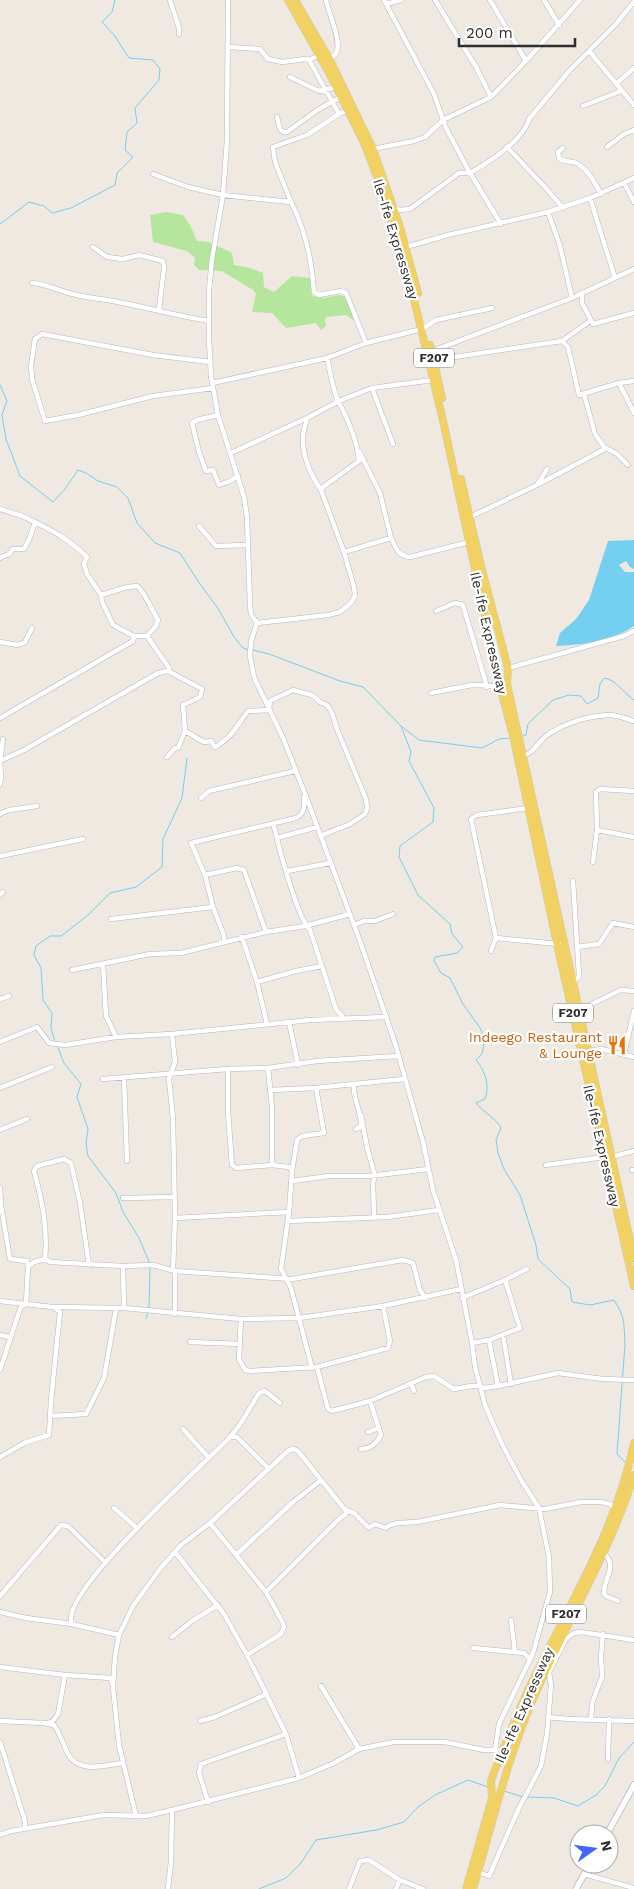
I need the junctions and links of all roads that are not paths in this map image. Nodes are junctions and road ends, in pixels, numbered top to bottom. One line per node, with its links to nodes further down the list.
1 (170, 0): 14 (street)
2 (228, 0): 15 (street)
3 (288, 0): 17 (main road, Ile-Ife Expressway / F207)
4 (295, 0): 19 (main road, Ile-Ife Expressway / F207)
5 (326, 0): 19 (street)
6 (401, 0): 11 (street)
7 (435, 0): 28 (street)
8 (490, 0): 20 (street)
9 (544, 0): 13 (street)
10 (580, 0): 13 (street)
11 (385, 2): 35 (street)
12 (634, 2): 16 (street)
13 (559, 25): 20 (street)
14 (179, 34)
15 (229, 47): 18 (street); 46 (street)
16 (589, 51): 23 (street); 37 (street)
17 (320, 55): 18 (street); 24 (main road, Ile-Ife Expressway / F207)
18 (309, 60): 25 (street)
19 (330, 60): 40 (main road, Ile-Ife Expressway / F207)
20 (526, 61): 28 (street)
21 (634, 68): 23 (street)
22 (290, 77): 25 (street)
23 (617, 84): 26 (street)
24 (336, 87): 25 (street); 27 (main road, Ile-Ife Expressway / F207)
25 (327, 89): 29 (street)
26 (621, 91): 30 (street); 31 (street)
27 (341, 97): 29 (street); 32 (main road, Ile-Ife Expressway / F207)
28 (491, 97): 35 (street)
29 (331, 101): 33 (street); 34 (street)
30 (634, 105)
31 (583, 106)
32 (348, 110): 33 (street); 53 (main road, Ile-Ife Expressway / F207)
33 (340, 114): 48 (street)
34 (277, 117)
35 (444, 120): 40 (street); 41 (street)
36 (634, 130): 38 (street)
37 (507, 147): 41 (street); 51 (street)
38 (607, 147)
39 (563, 148): 45 (street)
40 (373, 149): 50 (main road, Ile-Ife Expressway / F207)
41 (470, 173): 50 (street); 54 (street)
42 (153, 174): 46 (street)
43 (634, 178): 44 (street)
44 (624, 183): 45 (street); 49 (street)
45 (601, 194): 47 (street)
46 (223, 195): 48 (street); 65 (street)
47 (590, 198): 51 (street); 58 (street)
48 (290, 202): 69 (street)
49 (634, 202)
50 (393, 208): 53 (main road, Ile-Ife Expressway / F207)
51 (563, 208): 52 (street)
52 (548, 212): 54 (street); 61 (street)
53 (395, 221): 56 (main road, Ile-Ife Expressway / F207); 67 (main road, Ile-Ife Expressway / F207)
54 (501, 224): 56 (street)
55 (93, 247): 63 (street)
56 (406, 247): 67 (main road, Ile-Ife Expressway / F207)
57 (634, 269): 58 (street)
58 (615, 278): 60 (street)
59 (32, 283): 63 (street)
60 (582, 293): 61 (street); 66 (street)
61 (572, 298): 70 (street)
62 (492, 308): 67 (street)
63 (159, 310): 65 (street)
64 (634, 313): 66 (street)
65 (209, 321): 73 (street)
66 (590, 321): 68 (street)
67 (424, 328): 69 (street); 70 (main road, Ile-Ife Expressway / F207); 74 (main road, Ile-Ife Expressway / F207)
68 (562, 341): 72 (street); 79 (street)
69 (366, 343): 71 (street)
70 (432, 351): 72 (main road, Ile-Ife Expressway / F207)
71 (327, 358): 77 (street); 80 (street)
72 (434, 360): 94 (main road, Ile-Ife Expressway / F207)
73 (210, 362): 77 (street); 77 (street)
74 (433, 380): 78 (street); 99 (main road, Ile-Ife Expressway / F207)
75 (634, 381): 76 (street)
76 (619, 383): 79 (street); 81 (street)
77 (212, 385): 82 (street)
78 (372, 388): 80 (street); 84 (street)
79 (584, 394): 85 (street)
80 (338, 401): 83 (street); 86 (street)
81 (634, 413)
82 (218, 415): 87 (street); 90 (street)
83 (308, 418): 87 (street); 92 (street)
84 (393, 444)
85 (604, 447): 88 (street); 91 (street)
86 (358, 448): 92 (street); 97 (street)
87 (230, 453): 90 (street)
88 (628, 465)
89 (547, 469): 91 (street)
90 (238, 476): 98 (street)
91 (537, 485): 94 (street)
92 (321, 490): 100 (street)
93 (0, 509): 95 (street)
94 (470, 517): 99 (main road, Ile-Ife Expressway / F207)
95 (35, 522): 101 (street); 103 (street)
96 (199, 526): 98 (street)
97 (391, 538): 99 (street); 100 (street)
98 (248, 545): 105 (street)
99 (472, 546): 102 (main road, Ile-Ife Expressway / F207)
100 (344, 552): 105 (street)
101 (0, 558)
102 (478, 566): 111 (main road, Ile-Ife Expressway / F207); 113 (main road, Ile-Ife Expressway / F207)
103 (101, 595): 108 (street); 109 (street)
104 (436, 610): 114 (street)
105 (258, 623): 117 (street)
106 (32, 628): 110 (street)
107 (634, 632): 111 (street)
108 (134, 636): 109 (street); 118 (street)
109 (147, 636): 112 (street)
110 (0, 642)
111 (508, 668): 113 (main road, Ile-Ife Expressway / F207)
112 (168, 671): 120 (street); 125 (street)
113 (504, 685): 114 (street); 121 (main road, Ile-Ife Expressway / F207)
114 (487, 686): 115 (street)
115 (431, 693)
116 (0, 709): 118 (street)
117 (269, 710): 120 (street); 126 (street); 137 (street)
118 (2, 717)
119 (634, 721): 123 (street)
120 (185, 731): 124 (street)
121 (516, 737): 123 (main road, Ile-Ife Expressway / F207); 132 (main road, Ile-Ife Expressway / F207)
122 (3, 739): 125 (street)
123 (523, 756): 158 (main road, Ile-Ife Expressway / F207)
124 (167, 757)
125 (0, 761): 127 (street)
126 (295, 771): 128 (street); 130 (street)
127 (0, 785)
128 (304, 791): 134 (street); 135 (street)
129 (634, 791): 136 (street)
130 (201, 798)
131 (37, 806): 133 (street)
132 (528, 808): 156 (street); 158 (main road, Ile-Ife Expressway / F207)
133 (0, 814)
134 (273, 823): 140 (street); 145 (street)
135 (318, 827): 137 (street); 140 (street)
136 (597, 830): 138 (street); 142 (street)
137 (320, 836): 143 (street)
138 (634, 837)
139 (84, 839): 141 (street)
140 (277, 840): 144 (street)
141 (0, 856)
142 (593, 862)
143 (330, 863): 144 (street); 148 (street)
144 (287, 871): 151 (street)
145 (206, 875): 147 (street); 154 (street)
146 (573, 881): 159 (street)
147 (213, 907): 150 (street); 157 (street)
148 (350, 914): 151 (street); 152 (street)
149 (393, 914): 152 (street)
150 (112, 919)
151 (305, 926): 154 (street); 162 (street)
152 (354, 926): 172 (street)
153 (634, 927): 159 (street)
154 (266, 932): 155 (street)
155 (242, 937): 157 (street); 164 (street)
156 (496, 938): 158 (street); 160 (street)
157 (224, 942): 161 (street)
158 (560, 943): 165 (main road, Ile-Ife Expressway / F207); 191 (main road, Ile-Ife Expressway / F207)
159 (577, 946): 165 (street)
160 (490, 951)
161 (103, 965): 163 (street); 176 (street)
162 (322, 966): 164 (street); 171 (street)
163 (72, 970)
164 (257, 982): 174 (street)
165 (572, 982): 169 (main road, Ile-Ife Expressway / F207)
166 (634, 991): 169 (street)
167 (9, 996): 168 (street)
168 (0, 1000)
169 (578, 1010): 178 (main road, Ile-Ife Expressway / F207)
170 (634, 1011): 179 (street)
171 (344, 1017): 172 (street); 173 (street)
172 (385, 1017): 180 (street)
173 (289, 1022): 174 (street); 182 (street)
174 (267, 1024): 175 (street)
175 (172, 1034): 176 (street); 186 (street)
176 (116, 1037): 177 (street)
177 (0, 1042)
178 (587, 1050): 179 (street); 191 (main road, Ile-Ife Expressway / F207)
179 (624, 1054): 181 (street)
180 (398, 1056): 182 (street); 189 (street)
181 (634, 1057)
182 (298, 1064): 184 (street)
183 (52, 1067): 192 (street)
184 (268, 1068): 185 (street); 194 (street)
185 (228, 1069): 186 (street); 203 (street)
186 (172, 1073): 187 (street); 209 (street)
187 (124, 1078): 188 (street); 201 (street)
188 (103, 1079)
189 (404, 1079): 190 (street); 204 (street)
190 (354, 1084): 193 (street); 195 (street)
191 (592, 1087): 200 (main road, Ile-Ife Expressway / F207)
192 (0, 1088)
193 (316, 1088): 194 (street); 205 (street)
194 (270, 1090): 203 (street)
195 (361, 1116): 197 (street); 206 (street)
196 (27, 1119): 198 (street)
197 (356, 1129)
198 (0, 1130)
199 (634, 1150): 200 (street)
200 (608, 1157): 202 (street); 216 (main road, Ile-Ife Expressway / F207); 225 (main road, Ile-Ife Expressway / F207)
201 (127, 1161)
202 (546, 1164)
203 (272, 1165): 205 (street)
204 (428, 1169): 206 (street); 211 (street)
205 (292, 1171): 207 (street)
206 (375, 1176): 207 (street); 213 (street)
207 (292, 1181): 212 (street)
208 (0, 1188): 218 (street)
209 (174, 1197): 210 (street); 214 (street)
210 (123, 1198)
211 (439, 1210): 213 (street); 226 (street)
212 (289, 1212): 214 (street); 215 (street)
213 (374, 1217): 215 (street)
214 (175, 1218): 222 (street)
215 (288, 1221): 223 (street)
216 (634, 1258)
217 (44, 1259): 218 (street); 219 (street); 219 (street)
218 (28, 1264): 230 (street)
219 (89, 1265): 220 (street)
220 (123, 1266): 222 (street); 233 (street)
221 (527, 1269): 224 (street)
222 (174, 1271): 223 (street); 235 (street)
223 (286, 1278): 227 (street); 236 (street)
224 (505, 1280): 228 (street); 239 (street)
225 (634, 1286)
226 (461, 1289): 227 (street); 228 (street)
227 (422, 1298): 231 (street)
228 (462, 1298): 243 (street)
229 (0, 1300): 230 (street)
230 (26, 1304): 232 (street); 240 (street)
231 (383, 1306): 236 (street); 245 (street)
232 (52, 1307): 234 (street); 255 (street)
233 (124, 1308): 234 (street); 235 (street)
234 (116, 1309): 255 (street)
235 (175, 1314): 237 (street)
236 (299, 1318): 237 (street); 245 (street)
237 (241, 1319): 244 (street)
238 (0, 1335): 240 (street)
239 (503, 1335): 241 (street); 249 (street)
240 (10, 1337): 246 (street)
241 (488, 1340): 243 (street); 251 (street)
242 (190, 1342): 244 (street)
243 (472, 1343): 250 (street)
244 (240, 1344): 245 (street)
245 (315, 1367): 253 (street)
246 (0, 1370)
247 (634, 1380): 249 (street)
248 (411, 1383): 250 (street); 252 (street); 253 (street)
249 (511, 1384): 251 (street)
250 (479, 1386): 251 (street); 270 (street)
251 (498, 1386)
252 (414, 1391)
253 (370, 1401): 256 (street)
254 (280, 1403): 258 (street)
255 (50, 1416): 264 (street)
256 (379, 1428): 259 (street); 263 (street)
257 (183, 1429): 265 (street)
258 (236, 1430): 260 (street); 261 (street)
259 (368, 1432)
260 (230, 1437): 261 (street); 265 (street)
261 (237, 1437): 266 (street)
262 (634, 1443): 271 (main road, Ile-Ife Expressway / F207)
263 (362, 1449)
264 (0, 1457)
265 (209, 1458): 274 (street)
266 (268, 1468): 268 (street); 273 (street)
267 (634, 1475): 276 (main road, Ile-Ife Expressway / F207)
268 (321, 1480): 272 (street); 277 (street)
269 (114, 1508): 274 (street)
270 (539, 1508): 271 (street); 272 (street); 293 (street)
271 (616, 1509): 312 (main road, Ile-Ife Expressway / F207)
272 (349, 1511): 279 (street)
273 (210, 1523): 275 (street); 277 (street)
274 (137, 1528): 278 (street)
275 (175, 1552): 282 (street); 287 (street)
276 (604, 1553): 281 (street); 317 (main road, Ile-Ife Expressway / F207)
277 (236, 1556): 279 (street)
278 (106, 1563): 280 (street); 285 (street)
279 (266, 1592): 292 (street)
280 (0, 1596)
281 (618, 1601)
282 (218, 1605): 288 (street); 292 (street)
283 (0, 1612): 285 (street)
284 (511, 1620): 291 (street)
285 (72, 1624): 287 (street)
286 (603, 1634): 289 (street); 299 (street); 301 (street)
287 (119, 1635): 296 (street)
288 (172, 1637)
289 (634, 1640)
290 (473, 1648): 291 (street)
291 (514, 1652): 293 (street)
292 (248, 1655): 298 (street)
293 (530, 1659): 311 (street)
294 (0, 1667): 295 (street)
295 (65, 1675): 296 (street); 306 (street)
296 (112, 1676): 314 (street)
297 (321, 1686): 310 (street)
298 (267, 1694): 305 (street); 308 (street)
299 (548, 1717): 301 (street); 324 (street)
300 (610, 1719): 301 (street); 303 (street); 313 (street)
301 (591, 1720)
302 (0, 1721): 304 (street)
303 (634, 1721)
304 (6, 1722): 306 (street); 307 (street)
305 (200, 1722)
306 (44, 1723): 314 (street)
307 (0, 1726)
308 (286, 1734): 315 (street); 318 (street)
309 (0, 1742): 322 (street)
310 (359, 1749): 311 (street); 315 (street)
311 (495, 1750): 312 (street)
312 (503, 1750): 317 (main road, Ile-Ife Expressway / F207)
313 (608, 1759)
314 (123, 1763): 320 (street)
315 (299, 1778): 318 (street)
316 (634, 1785): 321 (main road)
317 (495, 1799): 324 (main road, Ile-Ife Expressway / F207); 332 (main road, Ile-Ife Expressway / F207)
318 (208, 1802): 319 (street)
319 (172, 1810): 320 (street); 328 (street)
320 (136, 1816): 322 (street)
321 (613, 1824)
322 (25, 1829): 323 (street)
323 (0, 1835)
324 (478, 1872): 333 (main road, Ile-Ife Expressway / F207)
325 (584, 1874): 327 (street); 334 (main road)
326 (400, 1880): 329 (street); 330 (street); 331 (street)
327 (634, 1888)
328 (168, 1889)
329 (349, 1889)
330 (396, 1889)
331 (423, 1889)
332 (466, 1889)
333 (473, 1889)
334 (576, 1889)

